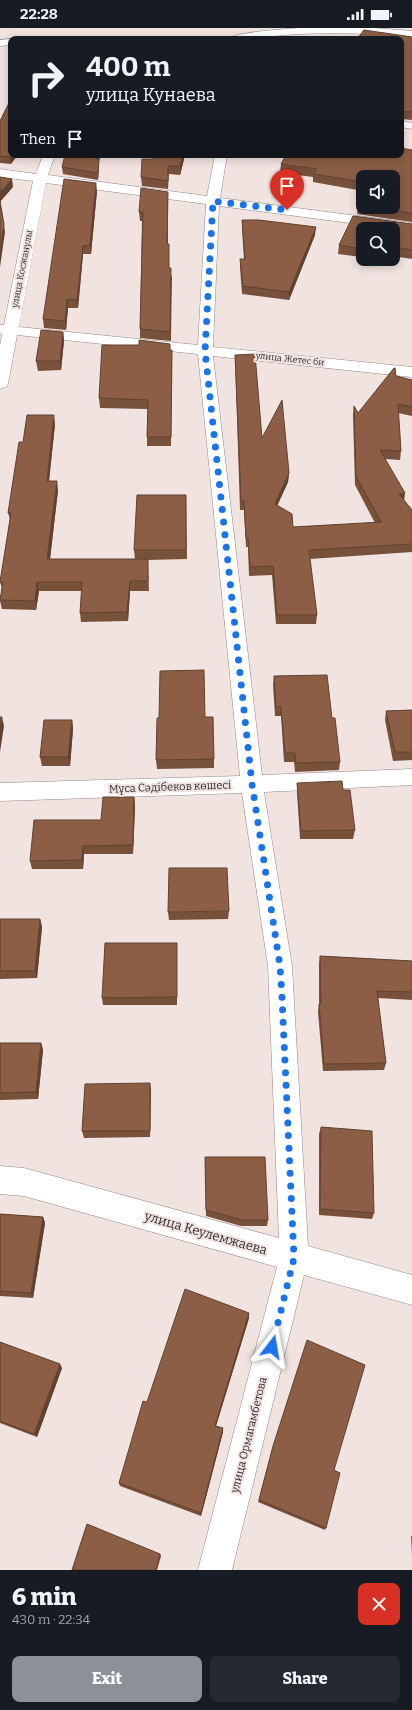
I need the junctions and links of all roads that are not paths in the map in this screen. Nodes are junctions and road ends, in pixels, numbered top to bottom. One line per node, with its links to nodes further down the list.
1 (412, 34): 2 (street)
2 (246, 36)
3 (48, 158): 6 (street, улица Косжанулы)
4 (220, 158): 7 (street, улица Ормагамбетова)
5 (0, 172): 6 (street)
6 (40, 179): 7 (street); 9 (street, улица Косжанулы)
7 (213, 201): 8 (street); 10 (street, улица Ормагамбетова)
8 (412, 227)
9 (5, 330): 10 (street, улица Жетес би); 12 (street, улица Косжанулы)
10 (205, 351): 11 (street, улица Жетес би); 14 (street, улица Ормагамбетова)
11 (412, 372)
12 (0, 384)
13 (412, 777): 14 (street, Мұса Сәдібеков көшесі)
14 (252, 784): 15 (street, Мұса Сәдібеков көшесі); 17 (street, улица Ормагамбетова)
15 (0, 792)
16 (0, 1180): 17 (street, улица Кеулемжаева)
17 (294, 1258): 18 (street, улица Кеулемжаева); 19 (street, улица Ормагамбетова)
18 (412, 1290)
19 (215, 1570)

